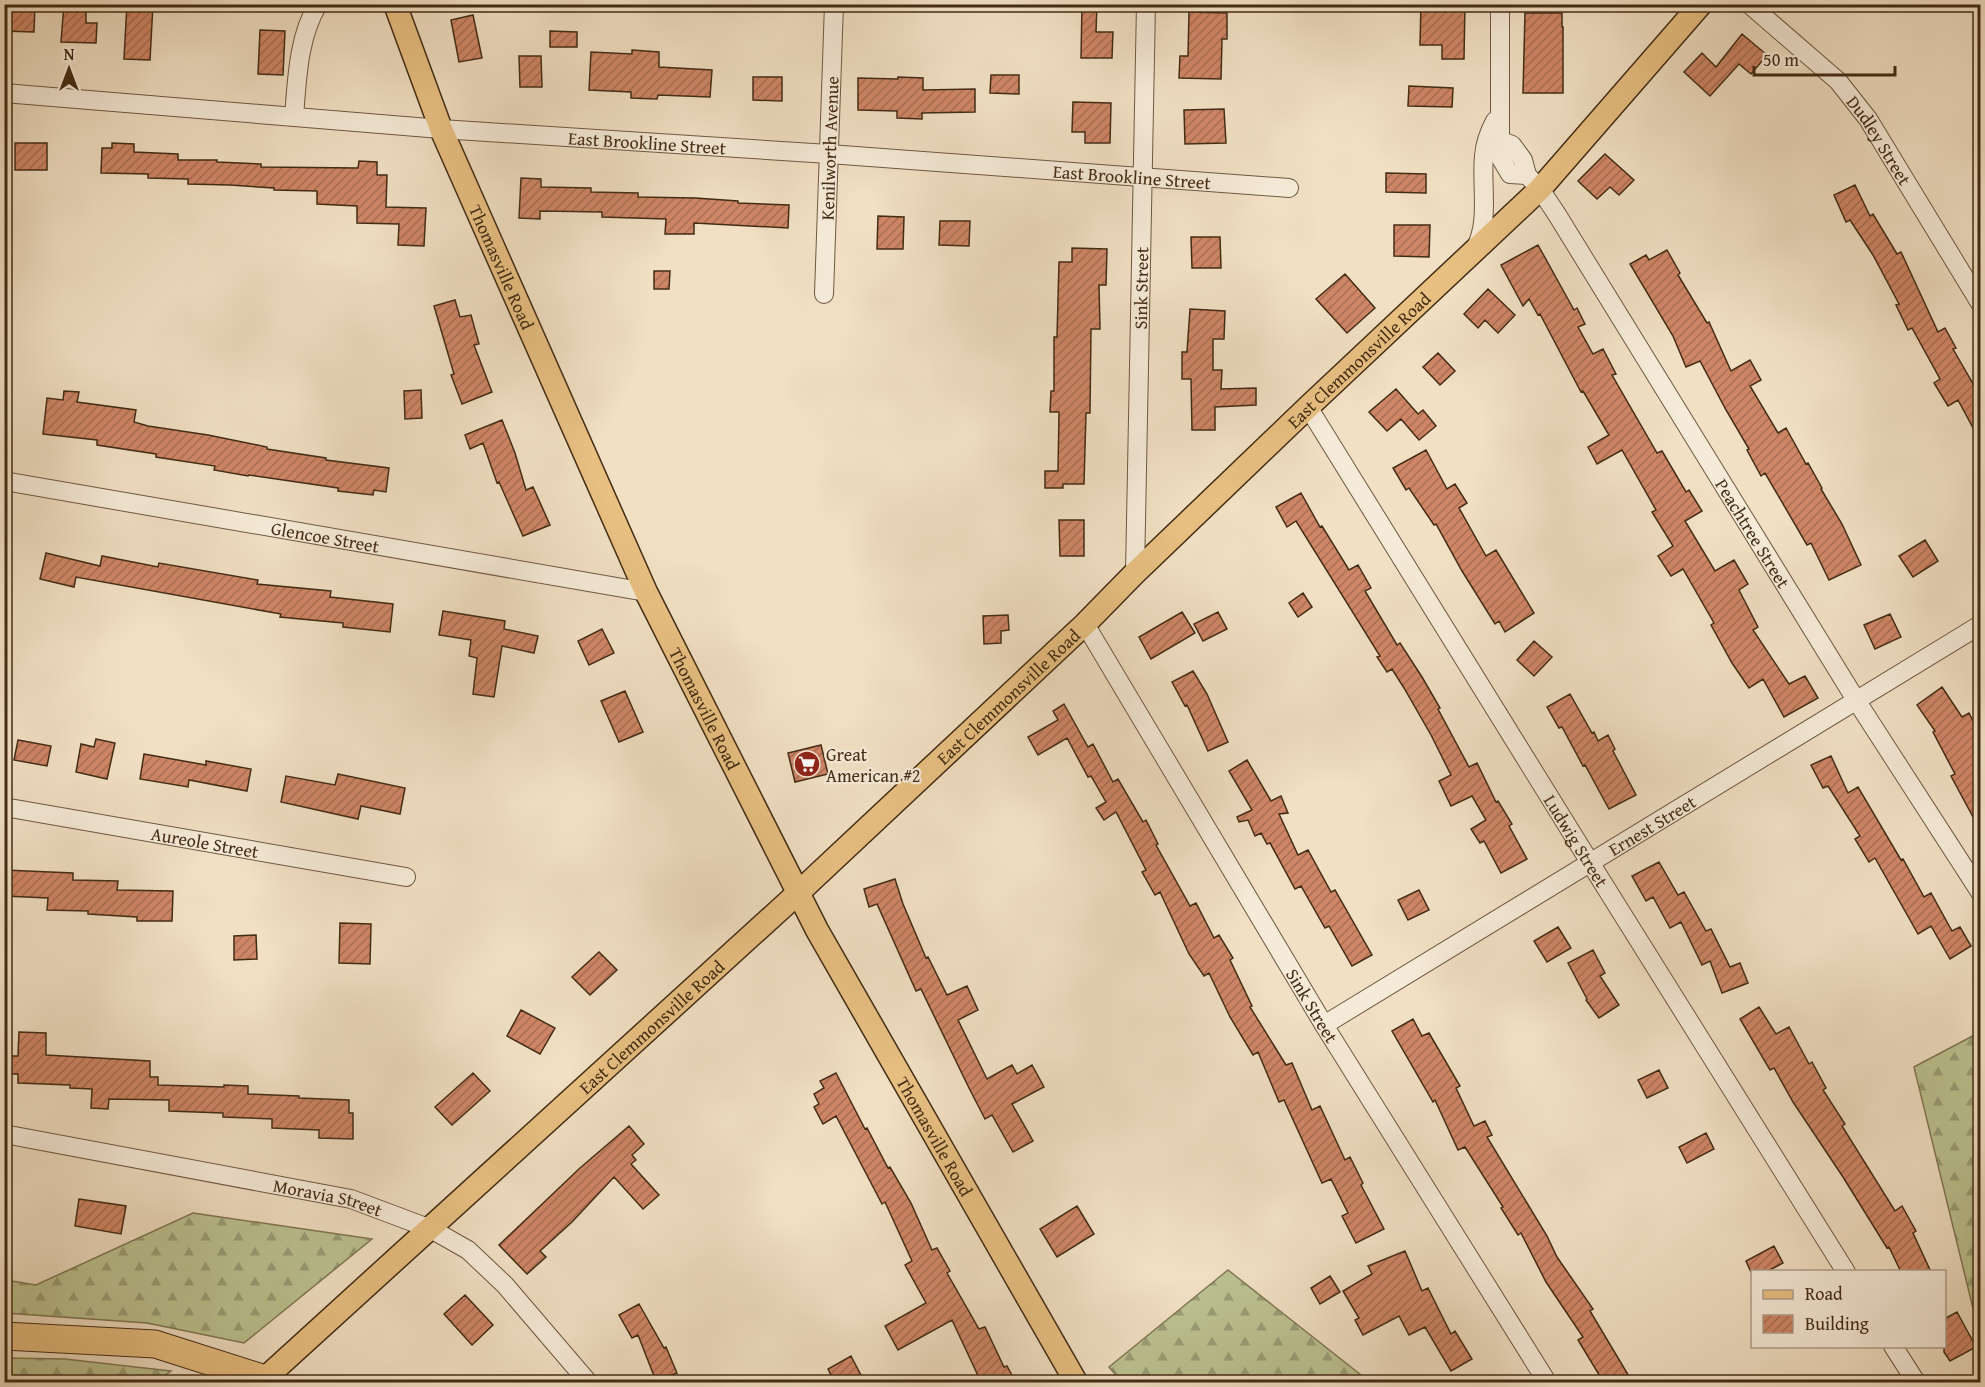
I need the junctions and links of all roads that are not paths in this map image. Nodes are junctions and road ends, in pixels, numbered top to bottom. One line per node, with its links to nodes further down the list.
1 (318, 4): 10 (street)
2 (394, 4): 11 (main road, Thomasville Road)
3 (834, 4): 12 (street, Kenilworth Avenue)
4 (1146, 4): 13 (street, Sink Street)
5 (1500, 4): 9 (street)
6 (1701, 4): 14 (main road, East Clemmonsville Road)
7 (1749, 4): 18 (street, Dudley Street)
8 (4, 93): 10 (street, East Brookline Street)
9 (1499, 114): 14 (street); 16 (street)
10 (294, 117): 11 (street, East Brookline Street)
11 (441, 129): 12 (street, East Brookline Street); 22 (main road, Thomasville Road)
12 (829, 154): 13 (street, East Brookline Street); 17 (street, Kenilworth Avenue)
13 (1143, 178): 15 (street, East Brookline Street); 21 (street, Sink Street)
14 (1534, 182): 16 (main road, East Clemmonsville Road); 25 (street, Peachtree Street)
15 (1289, 188)
16 (1473, 252): 19 (main road, East Clemmonsville Road)
17 (824, 294)
18 (1980, 303)
19 (1308, 407): 21 (main road, East Clemmonsville Road); 27 (street, Ludwig Street)
20 (4, 481): 22 (street, Glencoe Street)
21 (1135, 573): 23 (main road, East Clemmonsville Road)
22 (646, 592): 30 (main road, Thomasville Road)
23 (1085, 624): 30 (main road, East Clemmonsville Road); 31 (street, Sink Street)
24 (1980, 625): 25 (street, Ernest Street)
25 (1856, 700): 27 (street, Ernest Street); 29 (street, Peachtree Street)
26 (4, 807): 28 (street, Aureole Street)
27 (1591, 864): 31 (street, Ernest Street); 34 (street, Ludwig Street)
28 (406, 877)
29 (1980, 892)
30 (798, 893): 33 (main road, East Clemmonsville Road); 39 (main road, Thomasville Road)
31 (1324, 1025): 40 (street, Sink Street)
32 (4, 1134): 33 (street, Moravia Street)
33 (431, 1229): 37 (main road, East Clemmonsville Road); 38 (street, Moravia Street)
34 (1845, 1270)
35 (4, 1336): 37 (highway)
36 (1894, 1348): 41 (street)
37 (266, 1381)
38 (588, 1383)
39 (1076, 1383)
40 (1547, 1383)
41 (1916, 1383)

